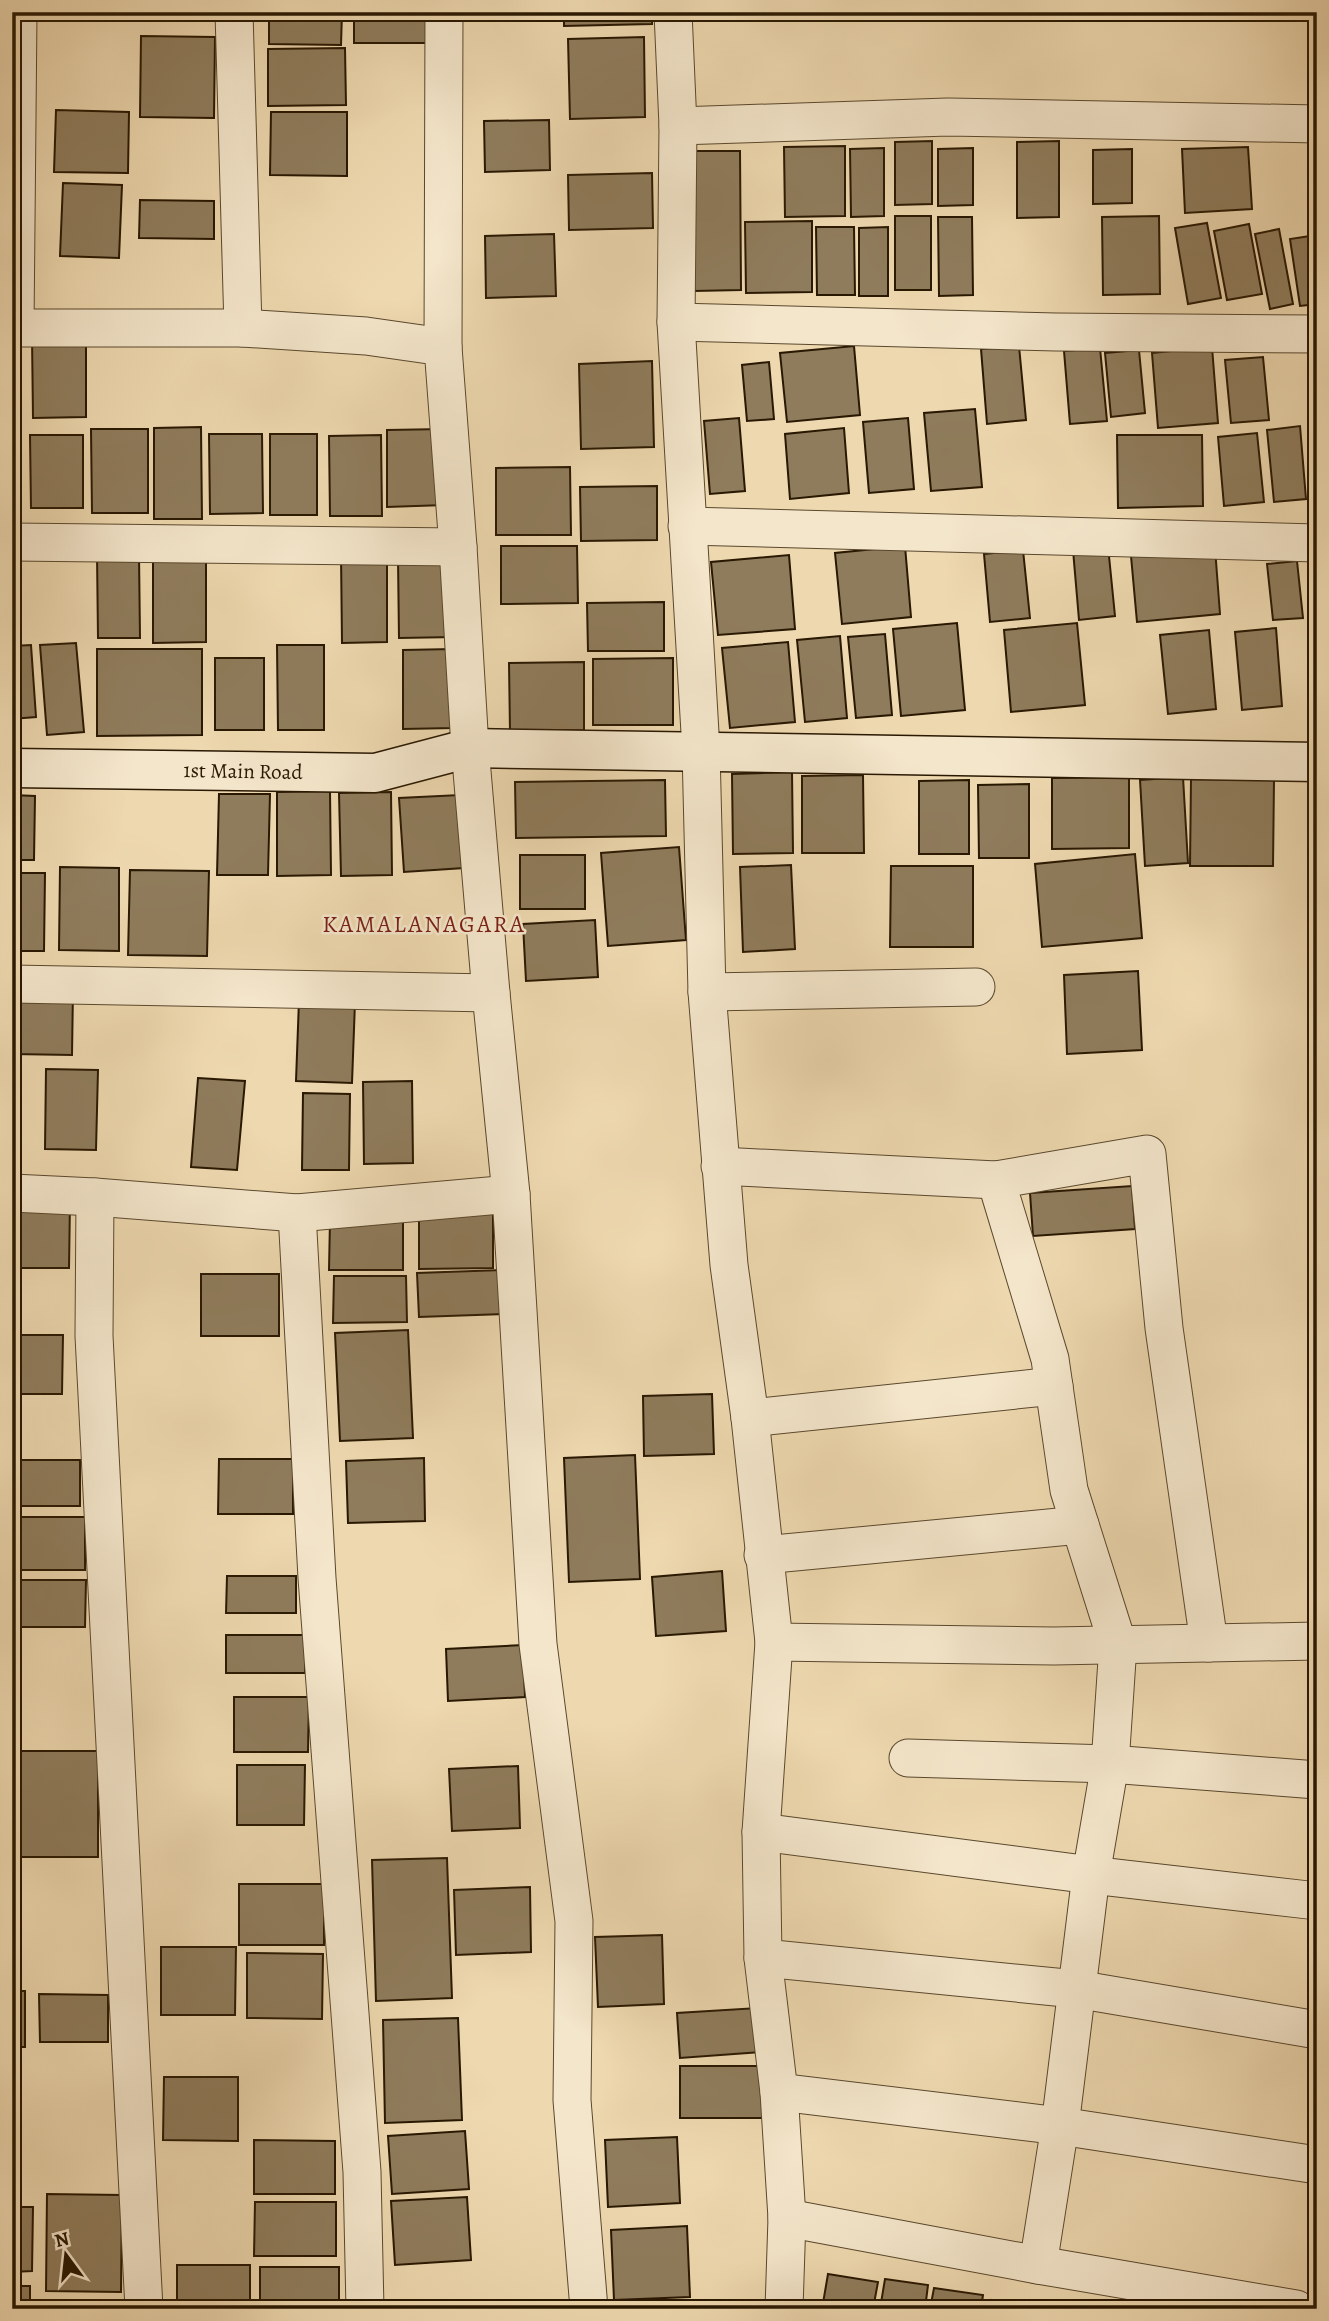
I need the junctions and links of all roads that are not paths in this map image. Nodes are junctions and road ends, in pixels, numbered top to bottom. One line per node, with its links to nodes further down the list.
1 (18, 12): 8 (street)
2 (234, 12): 9 (street)
3 (444, 12): 11 (street)
4 (673, 12): 6 (street)
5 (1317, 124): 6 (street)
6 (678, 126): 7 (street)
7 (676, 322): 10 (street); 12 (street)
8 (13, 328): 9 (street)
9 (243, 328): 11 (street)
10 (1317, 334)
11 (443, 347): 15 (street)
12 (687, 526): 14 (street); 17 (street)
13 (12, 542): 15 (street)
14 (1317, 542)
15 (458, 547): 16 (street)
16 (470, 748): 17 (street, 1st Main Road); 19 (street, 1st Main Road); 23 (street)
17 (701, 750): 18 (street, 1st Main Road); 22 (street)
18 (1317, 762)
19 (12, 768)
20 (12, 985): 23 (street)
21 (976, 987): 22 (street)
22 (707, 992): 24 (street)
23 (491, 993): 27 (street)
24 (720, 1166): 25 (street); 31 (street)
25 (996, 1180): 30 (street); 36 (street)
26 (12, 1193): 28 (street)
27 (511, 1194): 29 (street); 54 (street)
28 (95, 1197): 29 (street); 52 (street)
29 (297, 1213): 53 (street)
30 (1054, 1386): 31 (street); 32 (street)
31 (750, 1418): 33 (street)
32 (1080, 1525): 33 (street); 37 (street)
33 (763, 1555): 35 (street)
34 (1317, 1641): 36 (street)
35 (774, 1642): 37 (street); 41 (street)
36 (1209, 1643): 37 (street)
37 (1118, 1645): 39 (street)
38 (908, 1758): 39 (street)
39 (1110, 1764): 40 (street); 42 (street)
40 (1317, 1780)
41 (761, 1832): 42 (street); 44 (street)
42 (1091, 1875): 43 (street); 45 (street)
43 (1317, 1901)
44 (763, 1958): 45 (street); 47 (street)
45 (1076, 1989): 46 (street); 48 (street)
46 (1317, 2030)
47 (779, 2092): 48 (street); 50 (street)
48 (1060, 2126): 49 (street); 51 (street)
49 (1317, 2165)
50 (787, 2218): 51 (street); 55 (street)
51 (1038, 2265): 56 (street)
52 (144, 2309)
53 (365, 2309)
54 (589, 2309)
55 (784, 2309)
56 (1296, 2309)

